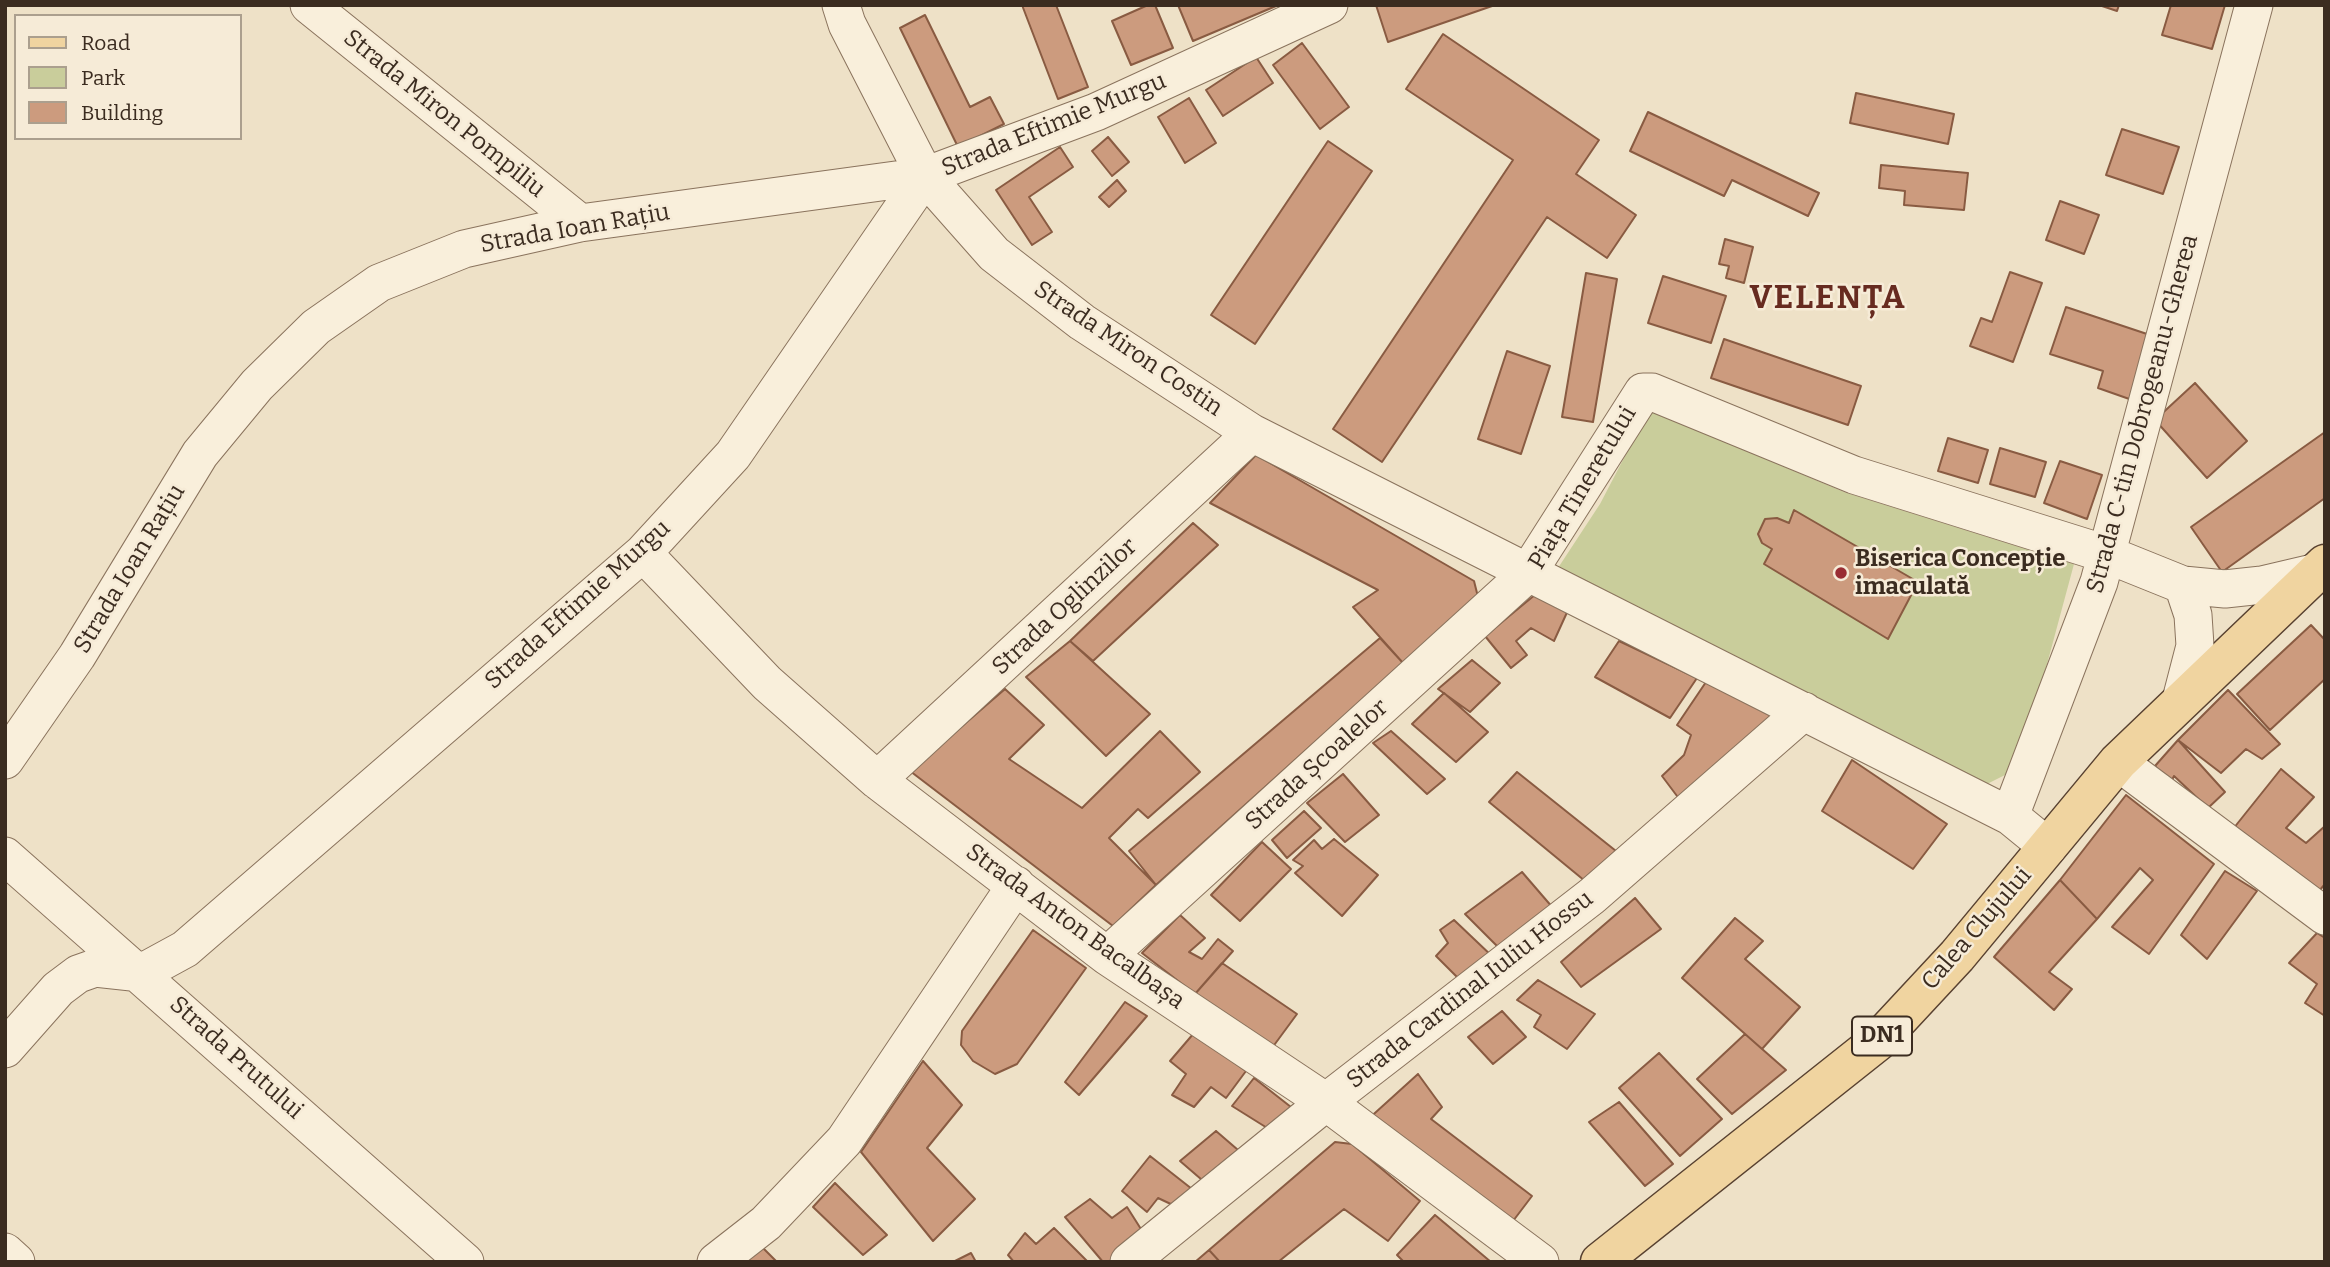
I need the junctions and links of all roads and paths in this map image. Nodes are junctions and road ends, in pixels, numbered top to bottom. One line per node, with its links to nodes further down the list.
1 (309, 5): 6 (street, Strada Miron Pompiliu)
2 (841, 5): 5 (street, Strada Miron Costin)
3 (1329, 5): 5 (street, Strada Eftimie Murgu)
4 (2254, 5): 9 (street, Strada C-tin Dobrogeanu-Gherea)
5 (925, 176): 6 (street, Strada Ioan Rațiu); 7 (street, Strada Miron Costin); 8 (street, Strada Eftimie Murgu)
6 (580, 223): 15 (street, Strada Ioan Rațiu)
7 (1252, 433): 11 (street, Strada Miron Costin); 17 (street, Strada Oglinzilor)
8 (643, 553): 17 (street, Strada Anton Bacalbașa); 24 (street, Strada Eftimie Murgu)
9 (2106, 554): 11 (street, Piața Tineretului); 12 (street, Piața Tineretului); 18 (street, Strada C-tin Dobrogeanu-Gherea)
10 (2319, 569): 12 (street, Piața Tineretului); 13 (main road, Calea Clujului / DN1)
11 (1527, 574): 14 (street, Piața Tineretului); 23 (street, Strada Școalelor)
12 (2183, 585): 13 (street)
13 (2181, 700): 16 (main road, Calea Clujului / DN1)
14 (1804, 711): 18 (street, Piața Tineretului); 26 (street, Strada Cardinal Iuliu Hossu)
15 (5, 760)
16 (2118, 762): 19 (main road, Calea Clujului / DN1); 22 (street)
17 (877, 780): 21 (street, Strada Anton Bacalbașa)
18 (2010, 816): 19 (street, Piața Tineretului)
19 (2048, 847): 33 (main road, Calea Clujului / DN1)
20 (5, 856): 24 (street, Strada Prutului)
21 (1016, 885): 23 (street, Strada Anton Bacalbașa); 30 (street)
22 (2325, 916)
23 (1107, 956): 26 (street, Strada Anton Bacalbașa)
24 (141, 973): 25 (street); 29 (street, Strada Prutului)
25 (5, 1049)
26 (1326, 1102): 31 (street, Strada Cardinal Iuliu Hossu); 32 (street, Strada Anton Bacalbașa)
27 (5, 1251): 28 (street)
28 (16, 1262)
29 (465, 1262)
30 (716, 1262)
31 (1129, 1262)
32 (1540, 1262)
33 (1600, 1262)

